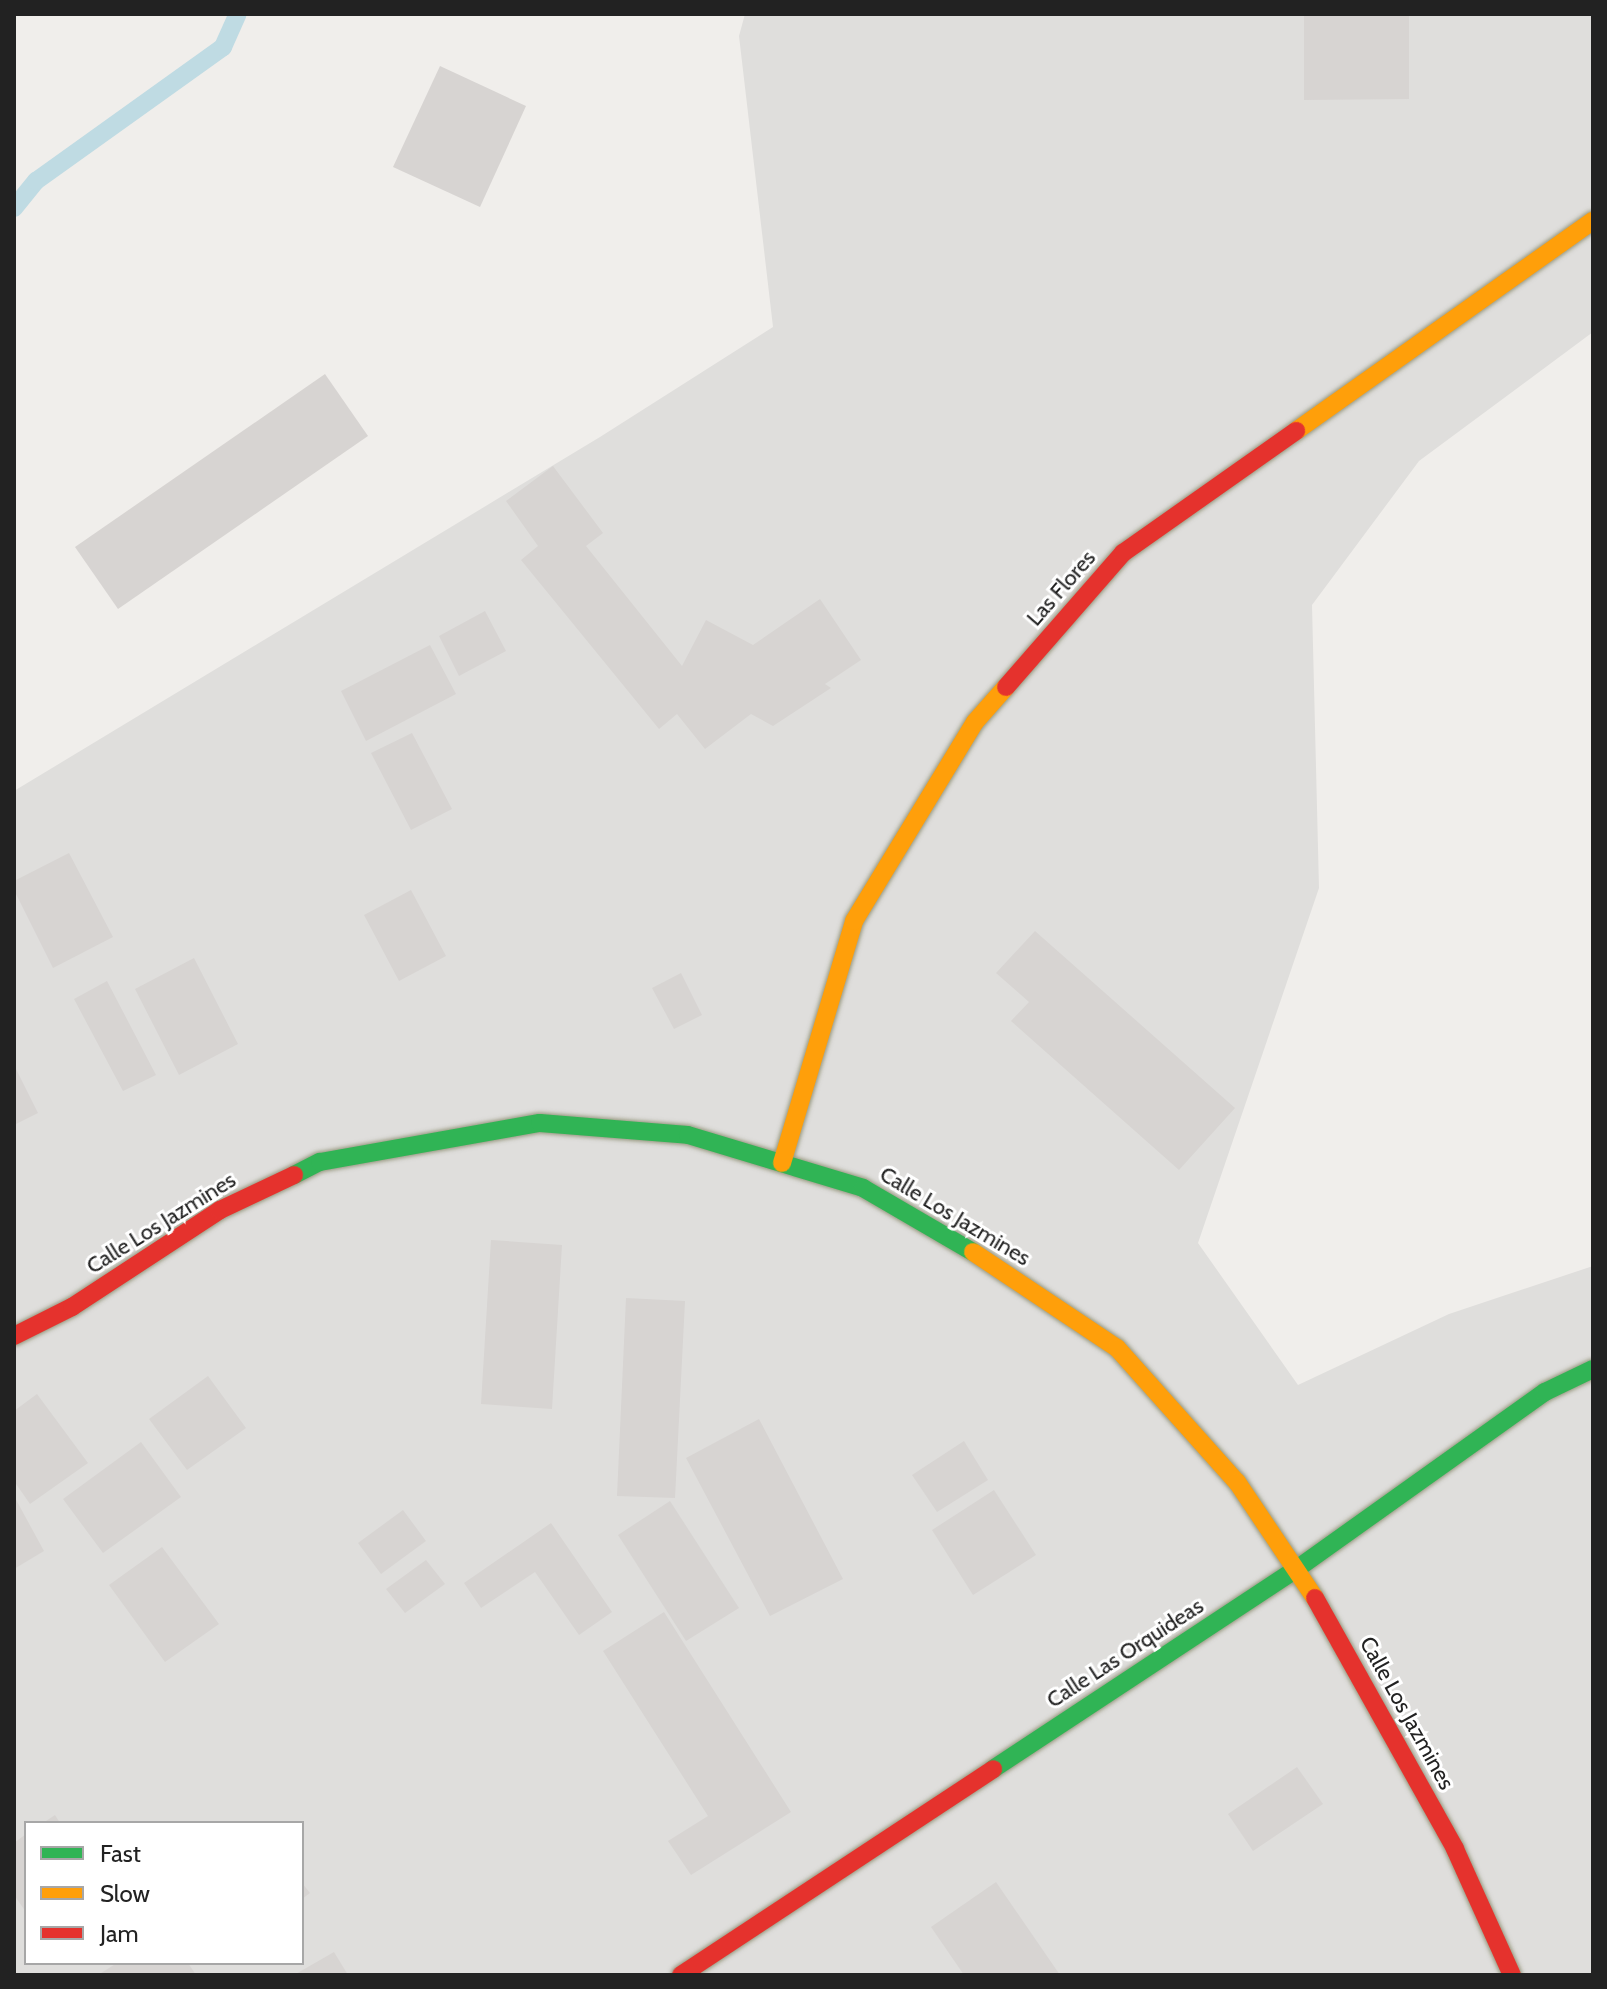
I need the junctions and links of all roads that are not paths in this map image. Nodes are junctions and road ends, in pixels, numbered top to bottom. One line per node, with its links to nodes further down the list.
1 (1593, 221): 2 (street, Las Flores)
2 (782, 1163): 3 (street, Calle Los Jazmines); 5 (street, Calle Los Jazmines)
3 (14, 1336)
4 (1593, 1369): 5 (street, Calle Las Orquideas)
5 (1298, 1568): 6 (street, Calle Las Orquideas); 7 (street, Calle Los Jazmines)
6 (681, 1975)
7 (1512, 1975)

